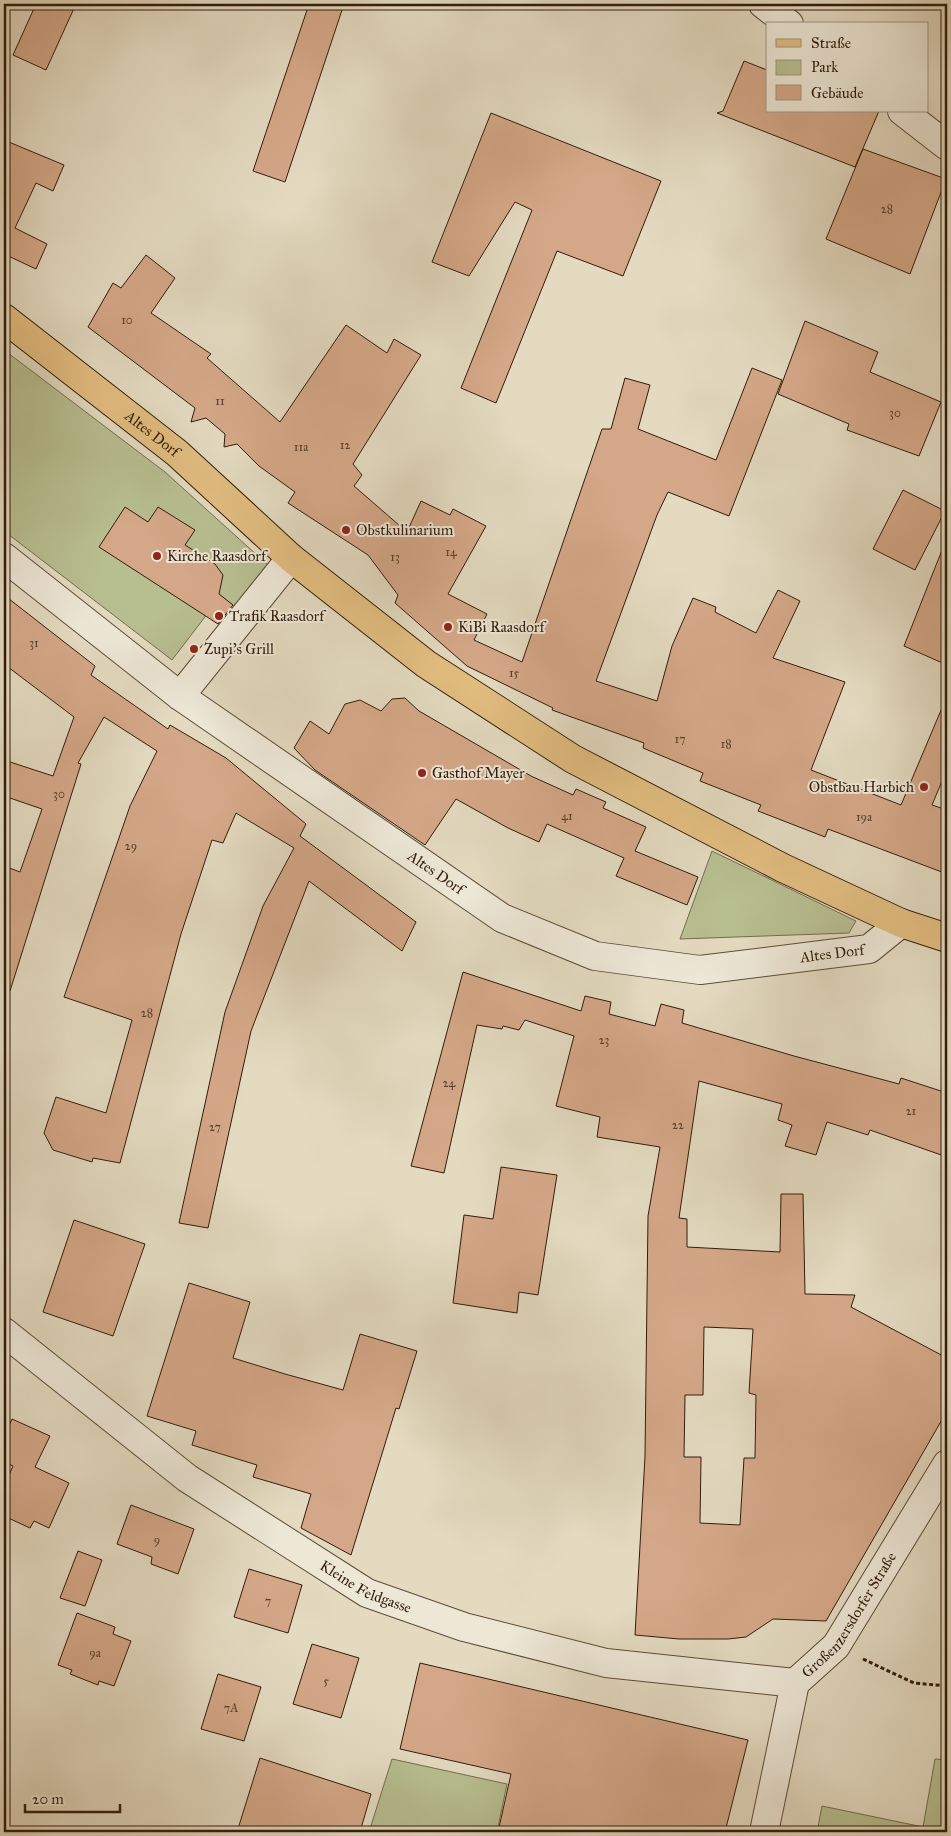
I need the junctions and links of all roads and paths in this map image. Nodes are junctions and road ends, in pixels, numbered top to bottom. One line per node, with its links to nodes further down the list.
1 (762, 4): 2 (street)
2 (785, 22)
3 (903, 112): 4 (street)
4 (947, 146)
5 (4, 318): 7 (main road, Altes Dorf)
6 (4, 557): 8 (street, Altes Dorf)
7 (292, 558): 8 (street); 9 (main road, Altes Dorf)
8 (180, 696): 9 (street, Altes Dorf)
9 (901, 923): 10 (main road)
10 (947, 938)
11 (4, 1332): 14 (street, Kleine Feldgasse)
12 (947, 1464): 13 (street, Großenzersdorfer Straße)
13 (836, 1646): 14 (street, Großenzersdorfer Straße); 15 (path)
14 (795, 1684): 16 (street, Großenzersdorfer Straße)
15 (947, 1686)
16 (764, 1832)

